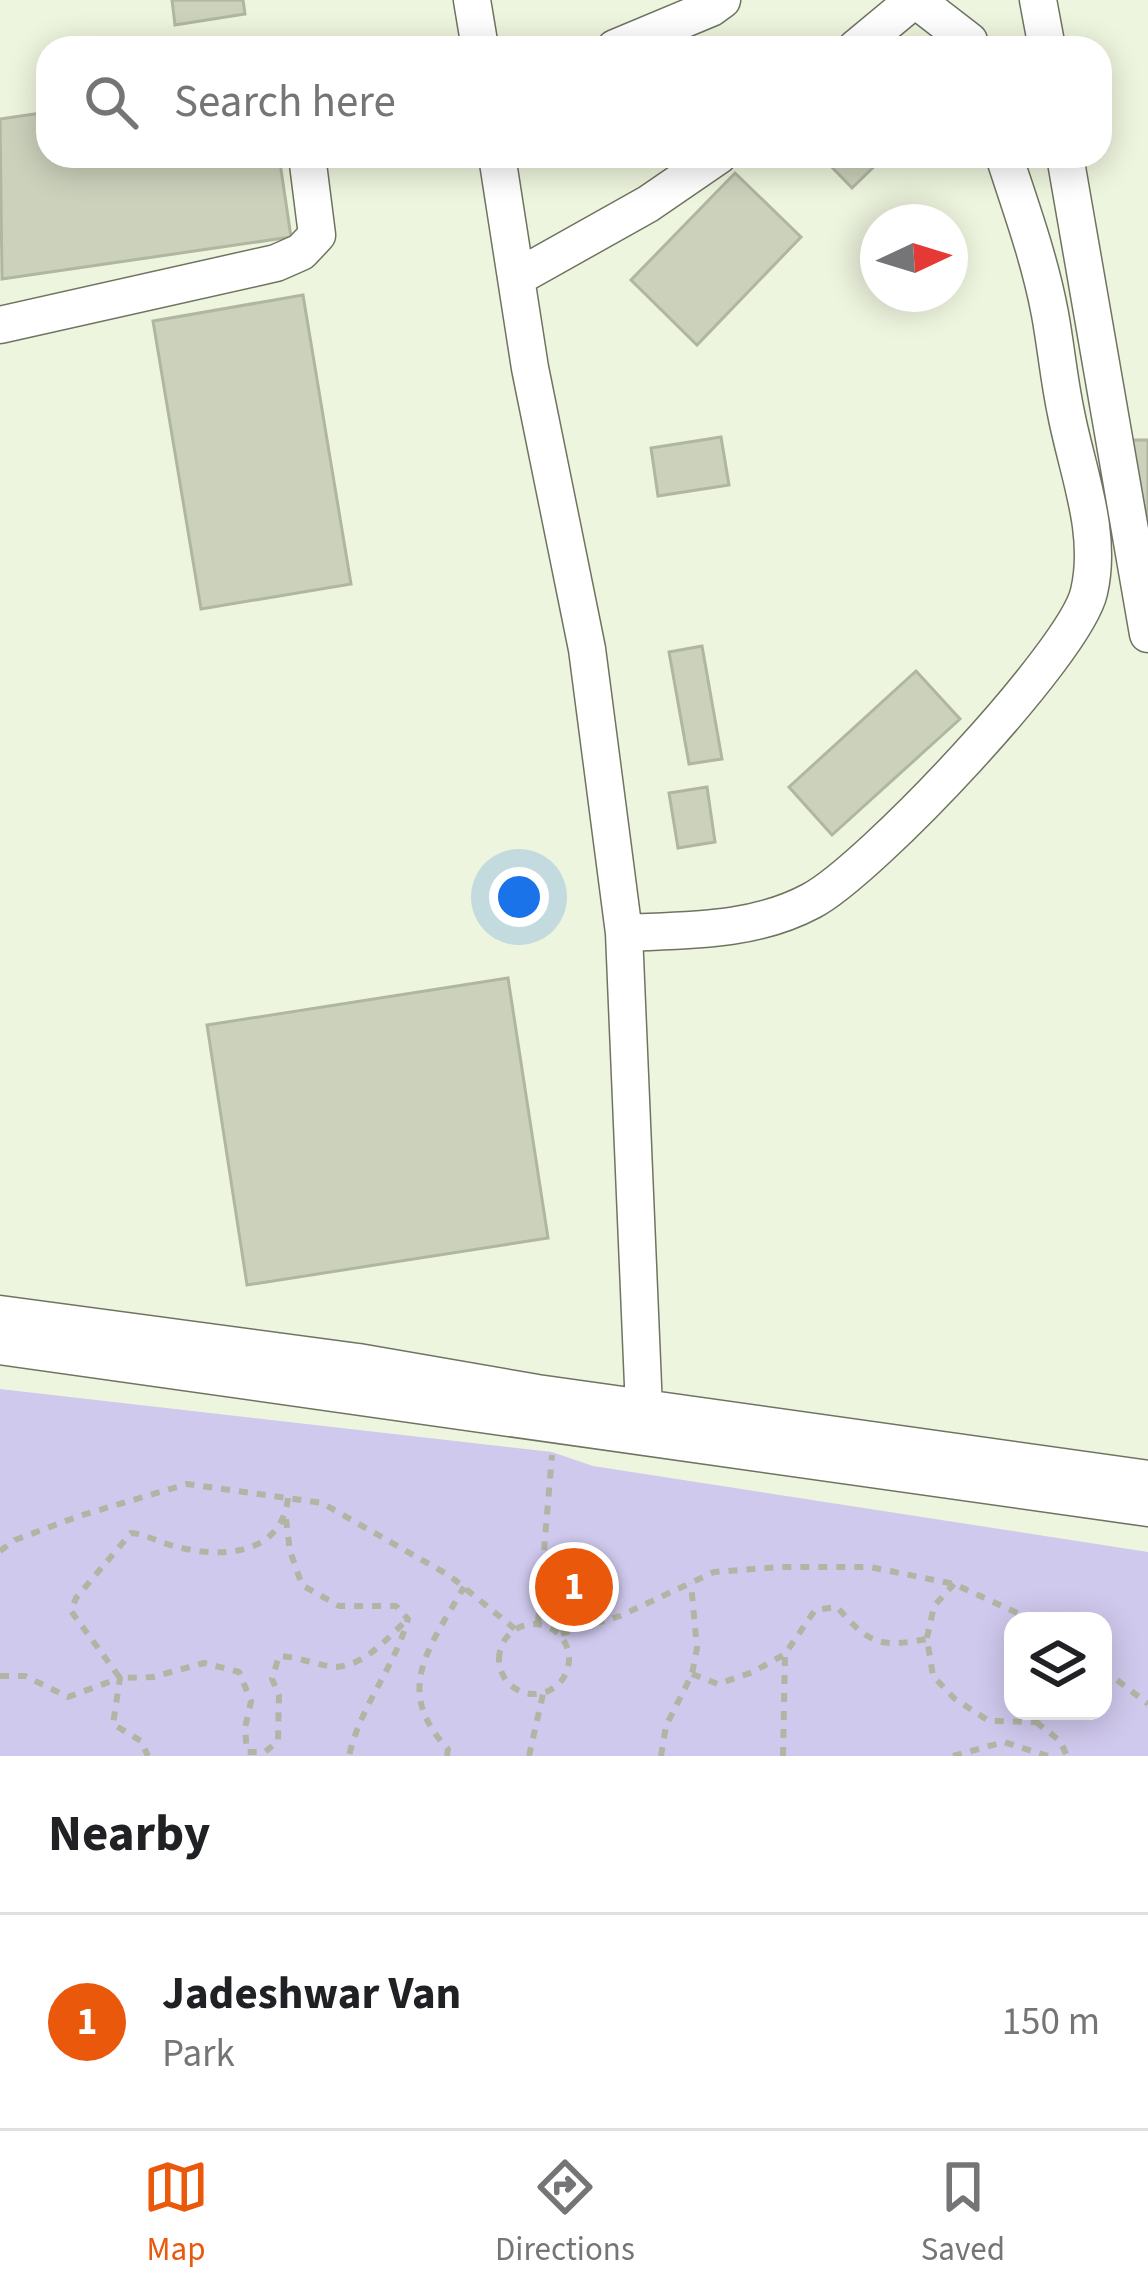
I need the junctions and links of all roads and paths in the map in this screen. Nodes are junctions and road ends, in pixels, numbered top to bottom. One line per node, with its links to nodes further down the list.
1 (472, 0): 5 (street)
2 (722, 0): 6 (street)
3 (915, 0): 7 (street); 8 (street)
4 (1038, 0): 9 (street)
5 (478, 36)
6 (644, 36)
7 (871, 36)
8 (964, 36)
9 (1045, 36)
10 (309, 168): 16 (street)
11 (498, 168): 15 (street)
12 (700, 168): 15 (street)
13 (1008, 168): 18 (street)
14 (1067, 168): 17 (street)
15 (516, 278): 18 (street)
16 (0, 325)
17 (1148, 634)
18 (624, 933): 21 (street)
19 (0, 1314): 21 (street)
20 (0, 1346): 25 (street)
21 (644, 1408): 23 (street)
22 (552, 1452): 33 (path)
23 (1148, 1480)
24 (288, 1498): 26 (path); 27 (path); 30 (path)
25 (1148, 1508)
26 (286, 1516): 32 (path); 41 (path)
27 (0, 1551)
28 (691, 1582): 29 (path); 35 (path); 38 (path)
29 (954, 1583): 31 (path); 36 (path)
30 (464, 1587): 34 (path); 48 (path)
31 (1016, 1612)
32 (408, 1619): 41 (path); 47 (path)
33 (538, 1623): 34 (path); 35 (path)
34 (514, 1629): 42 (path)
35 (561, 1634): 42 (path)
36 (927, 1639): 37 (path); 45 (path)
37 (785, 1654): 38 (path); 51 (path)
38 (692, 1674): 50 (path)
39 (0, 1676): 41 (path)
40 (1112, 1676): 43 (path)
41 (120, 1678): 46 (path)
42 (543, 1694): 49 (path)
43 (1148, 1704)
44 (1039, 1720): 45 (path)
45 (1036, 1723): 54 (path)
46 (148, 1756)
47 (349, 1756)
48 (447, 1756)
49 (530, 1756)
50 (661, 1756)
51 (783, 1756)
52 (953, 1756): 53 (path)
53 (1048, 1756)
54 (1067, 1756)

